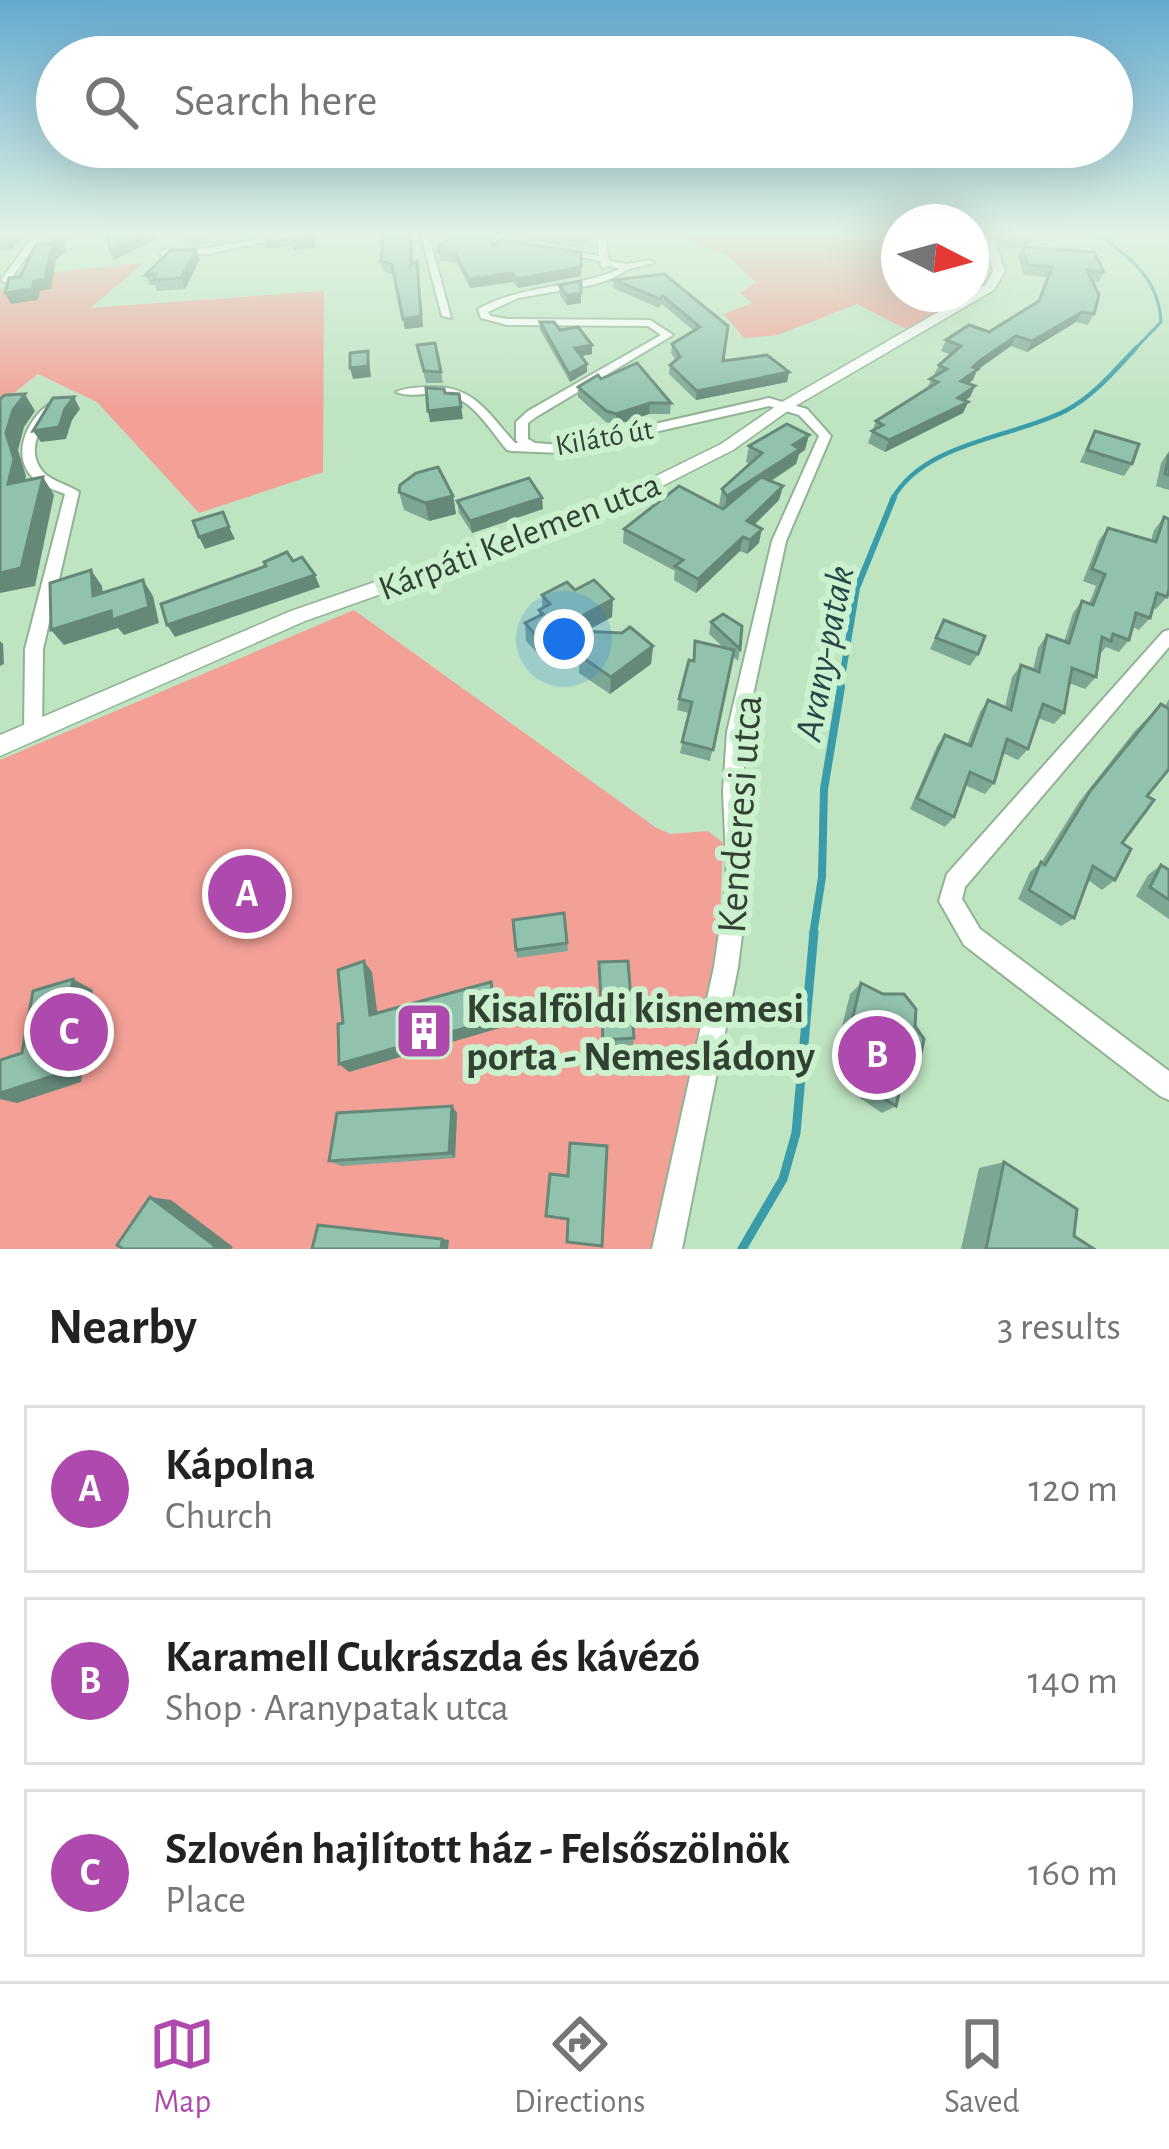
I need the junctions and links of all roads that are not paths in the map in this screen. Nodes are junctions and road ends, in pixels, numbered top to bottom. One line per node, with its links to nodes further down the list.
1 (441, 293): 4 (street)
2 (540, 293): 8 (street, Kilátó út)
3 (954, 312): 6 (street, Kárpáti Kelemen utca)
4 (447, 316)
5 (402, 392): 8 (street)
6 (787, 405): 8 (street, Kilátó út); 10 (street, Kárpáti Kelemen utca); 13 (street, Kenderesi utca)
7 (51, 407): 10 (street)
8 (532, 447)
9 (1169, 636): 12 (street)
10 (33, 732): 11 (street, Kárpáti Kelemen utca)
11 (0, 746)
12 (1169, 1088)
13 (667, 1249)

